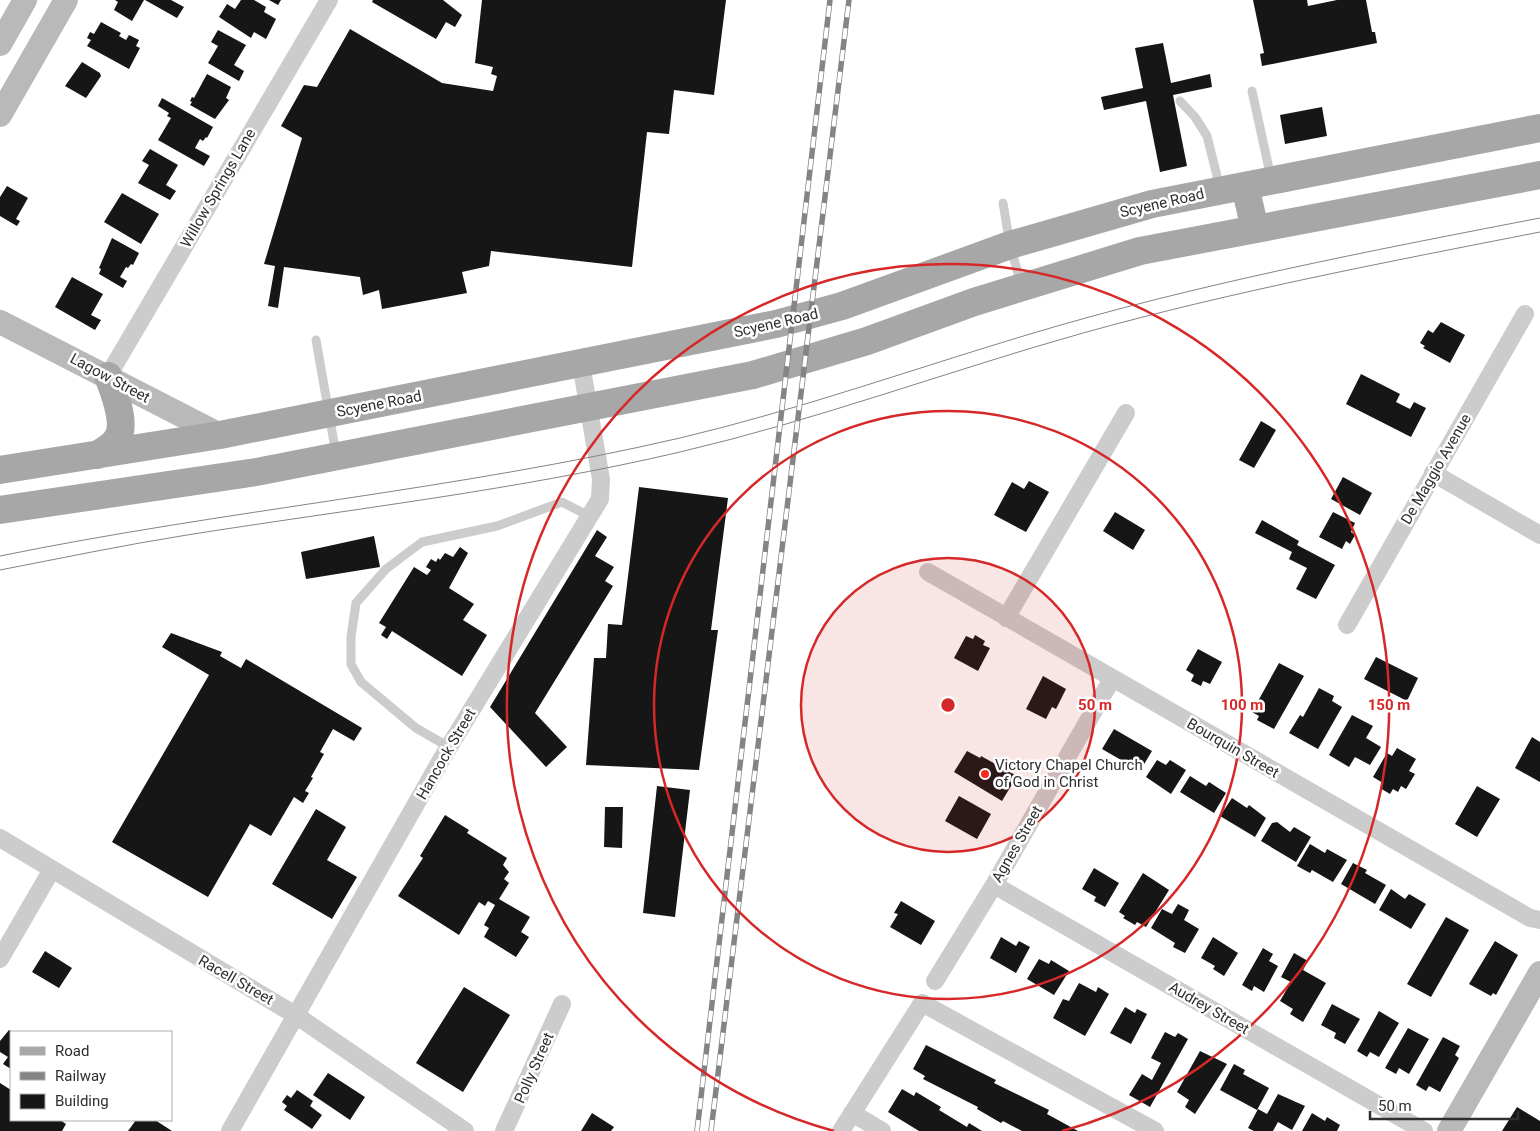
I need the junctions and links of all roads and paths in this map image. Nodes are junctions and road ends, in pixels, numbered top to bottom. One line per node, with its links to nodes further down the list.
1 (25, 0): 4 (street)
2 (66, 0): 7 (street)
3 (329, 0): 20 (street, Willow Springs Lane)
4 (0, 44)
5 (1252, 91): 10 (lane)
6 (1180, 102): 11 (lane)
7 (0, 115)
8 (1540, 128): 10 (main road, Scyene Road)
9 (1540, 175): 13 (main road)
10 (1272, 180): 11 (main road, Scyene Road)
11 (1233, 188): 13 (main road); 14 (main road, Scyene Road)
12 (1002, 203): 14 (lane)
13 (1255, 229): 15 (main road)
14 (1010, 245): 15 (lane); 19 (main road, Scyene Road)
15 (1022, 286): 21 (main road)
16 (1525, 314): 28 (street, De Maggio Avenue)
17 (0, 322): 20 (street, Lagow Street)
18 (316, 340): 23 (lane)
19 (580, 364): 21 (street, Hancock Street); 23 (main road, Scyene Road)
20 (108, 376): 24 (street, Lagow Street); 25 (main road)
21 (590, 408): 26 (main road); 30 (street, Hancock Street)
22 (1126, 413): 33 (street)
23 (329, 414): 24 (main road, Scyene Road); 26 (lane)
24 (220, 435): 25 (main road, Scyene Road)
25 (97, 455): 27 (main road, Scyene Road)
26 (337, 457): 29 (main road)
27 (0, 470)
28 (1433, 474): 31 (street); 34 (street, De Maggio Avenue)
29 (0, 510)
30 (589, 516): 36 (street, Hancock Street); 36 (lane)
31 (1540, 535)
32 (928, 572): 33 (street, Bourquin Street)
33 (1006, 618): 35 (street, Bourquin Street)
34 (1347, 624)
35 (1112, 680): 39 (street, Agnes Street); 40 (street, Bourquin Street)
36 (449, 747): 45 (street, Hancock Street)
37 (0, 838): 38 (street, Racell Street)
38 (51, 871): 41 (street); 45 (street, Racell Street)
39 (994, 885): 42 (street, Agnes Street); 53 (street, Audrey Street)
40 (1540, 920)
41 (0, 959)
42 (935, 981)
43 (1537, 987): 54 (street)
44 (562, 1004): 49 (street, Polly Street)
45 (297, 1016): 47 (street, Racell Street); 48 (street, Hancock Street)
46 (852, 1113): 50 (street); 51 (street); 52 (street)
47 (463, 1130)
48 (230, 1131)
49 (504, 1131)
50 (841, 1131)
51 (882, 1131)
52 (1155, 1131)
53 (1424, 1131)
54 (1449, 1131)

